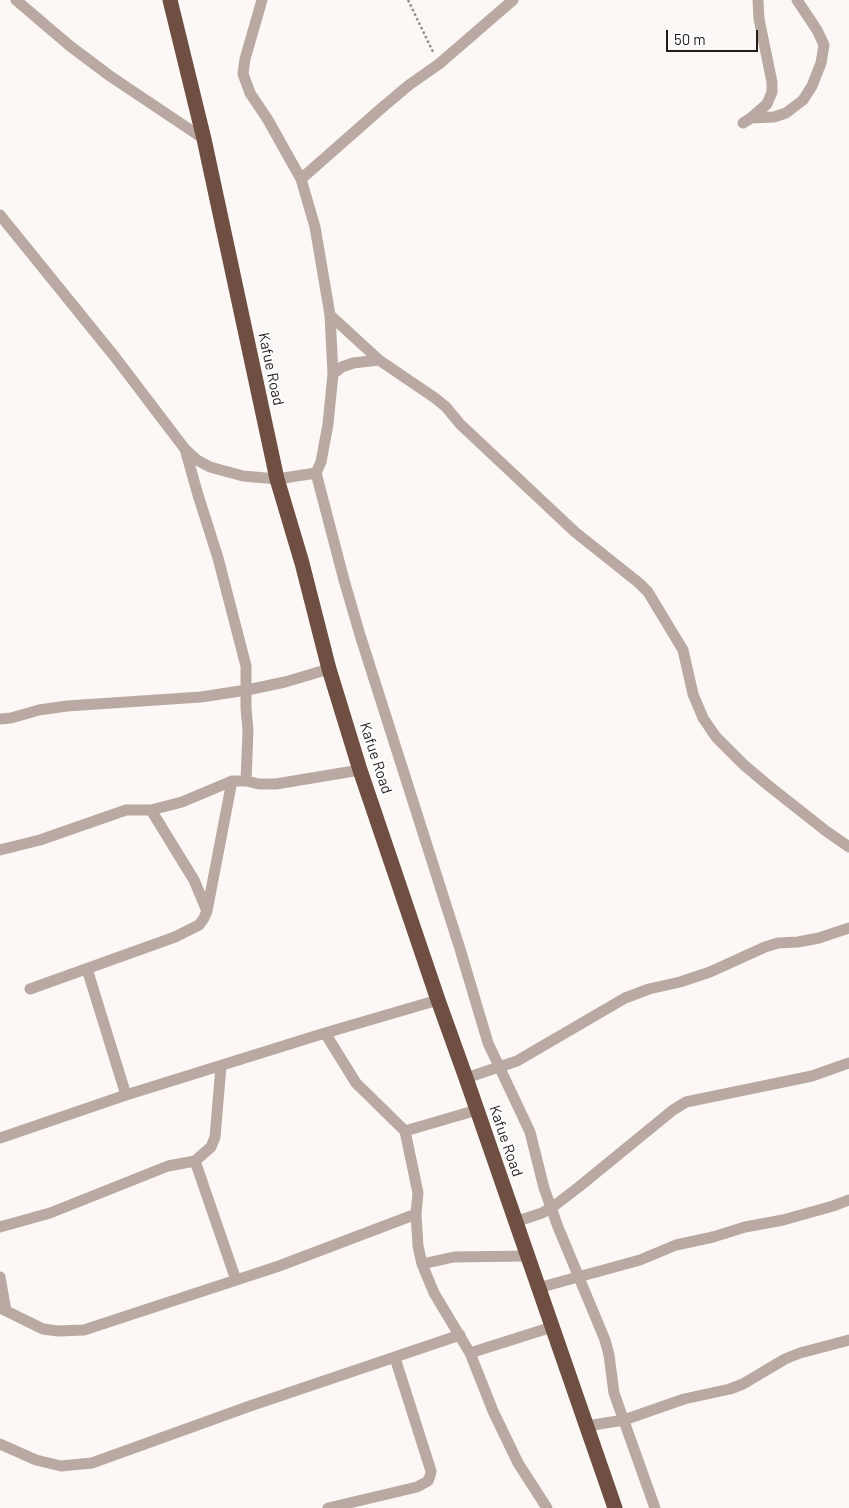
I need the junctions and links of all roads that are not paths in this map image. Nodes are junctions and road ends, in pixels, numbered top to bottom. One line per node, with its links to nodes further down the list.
1 (16, 0): 7 (street)
2 (170, 0): 7 (highway, Kafue Road)
3 (262, 0): 8 (street)
4 (513, 0): 8 (street)
5 (758, 0): 6 (street)
6 (797, 0)
7 (204, 139): 15 (highway, Kafue Road)
8 (301, 179): 10 (street)
9 (0, 215): 13 (street)
10 (330, 315): 11 (street); 12 (street)
11 (379, 360): 12 (street); 23 (street)
12 (333, 374): 14 (street)
13 (186, 449): 15 (street); 17 (street)
14 (316, 473): 15 (street); 33 (street)
15 (277, 478): 16 (highway, Kafue Road)
16 (329, 669): 17 (street); 19 (highway, Kafue Road)
17 (247, 690): 18 (street); 20 (street)
18 (0, 719)
19 (360, 770): 20 (street); 29 (highway, Kafue Road)
20 (246, 780): 21 (street)
21 (232, 781): 22 (street); 25 (street)
22 (151, 810): 24 (street); 25 (street)
23 (849, 847)
24 (0, 850)
25 (207, 911): 27 (street)
26 (849, 928): 33 (street)
27 (87, 969): 28 (street); 35 (street)
28 (30, 989)
29 (438, 1000): 30 (street); 34 (highway, Kafue Road)
30 (325, 1033): 32 (street); 37 (street)
31 (849, 1063): 41 (street)
32 (222, 1066): 35 (street); 39 (street)
33 (499, 1067): 34 (street); 41 (street)
34 (466, 1078): 36 (highway, Kafue Road)
35 (126, 1095): 38 (street)
36 (476, 1110): 37 (street); 43 (highway, Kafue Road)
37 (405, 1131): 42 (street)
38 (0, 1138)
39 (195, 1161): 44 (street); 49 (street)
40 (849, 1200): 48 (street)
41 (551, 1208): 43 (street); 48 (street)
42 (416, 1214): 46 (street); 49 (street)
43 (515, 1222): 45 (highway, Kafue Road)
44 (0, 1227)
45 (527, 1256): 46 (street); 50 (highway, Kafue Road)
46 (422, 1264): 53 (street)
47 (0, 1277): 51 (street)
48 (578, 1277): 50 (street); 57 (street)
49 (236, 1280): 51 (street)
50 (538, 1288): 52 (highway, Kafue Road)
51 (3, 1310)
52 (552, 1327): 55 (street); 58 (highway, Kafue Road)
53 (460, 1335): 55 (street); 56 (street)
54 (849, 1340): 57 (street)
55 (470, 1353): 61 (street)
56 (395, 1358): 59 (street); 60 (street)
57 (624, 1420): 58 (street); 63 (street)
58 (587, 1426): 62 (highway, Kafue Road)
59 (0, 1444)
60 (328, 1508)
61 (547, 1508)
62 (615, 1508)
63 (655, 1508)

